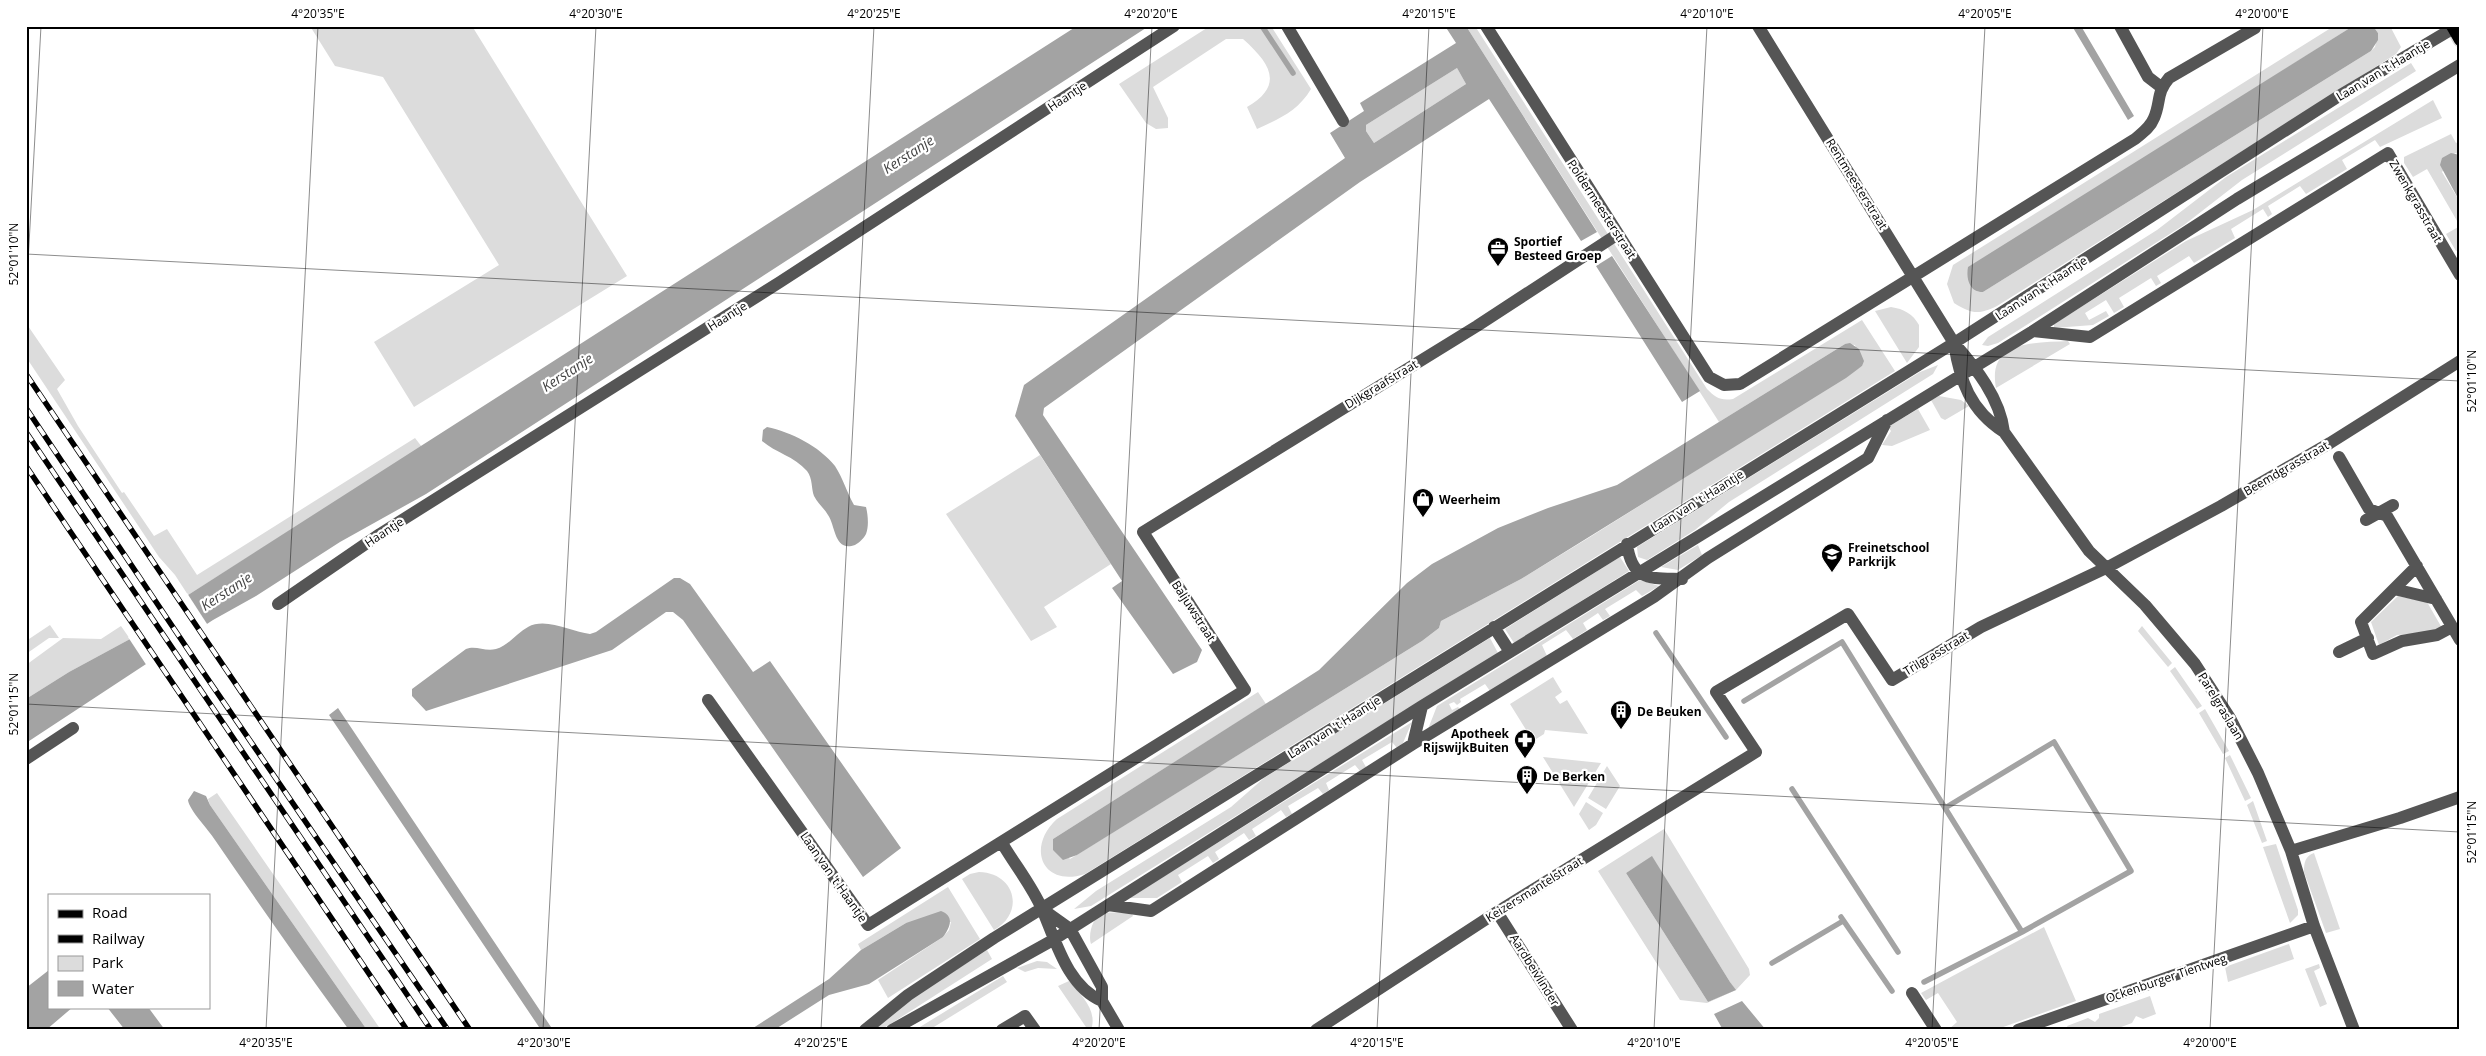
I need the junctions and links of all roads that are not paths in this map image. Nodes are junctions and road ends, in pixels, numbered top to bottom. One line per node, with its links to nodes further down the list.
1 (1174, 26): 33 (street, Haantje)
2 (1287, 26): 10 (street)
3 (1486, 26): 11 (street, Poldermeesterstraat)
4 (1758, 26): 12 (street, Rentmeesterstraat)
5 (2120, 26): 9 (street)
6 (2254, 26): 9 (street)
7 (2456, 30): 15 (street, Laan van 't Haantje)
8 (2460, 64): 14 (street)
9 (2161, 87): 12 (street)
10 (1342, 120)
11 (1618, 234): 12 (street, Poldermeesterstraat); 25 (street, Dijkgraafstraat)
12 (1913, 276): 15 (street, Rentmeesterstraat)
13 (2460, 276): 14 (street, Zwenkgrasstraat)
14 (2033, 331): 17 (street)
15 (1954, 343): 17 (street, Parelgraslaan); 18 (street, Parelgraslaan); 26 (street, Laan van 't Haantje)
16 (2460, 361): 28 (street, Beemdgrasstraat)
17 (1974, 366): 18 (street); 20 (street, Parelgraslaan)
18 (1960, 376): 19 (street); 20 (street, Parelgraslaan)
19 (1887, 420): 29 (street); 30 (street)
20 (2004, 432): 28 (street, Parelgraslaan)
21 (2339, 457): 23 (street)
22 (2393, 504): 23 (street)
23 (2379, 513): 24 (street); 27 (street)
24 (2366, 520)
25 (1143, 532): 40 (street, Baljuwstraat)
26 (1627, 544): 29 (street); 34 (street, Laan van 't Haantje)
27 (2417, 566): 31 (street); 32 (street)
28 (2108, 567): 45 (street, Trilgrasstraat); 49 (street, Parelgraslaan)
29 (1638, 573): 30 (street); 38 (street)
30 (1682, 579): 44 (street)
31 (2394, 589): 32 (street); 36 (street)
32 (2436, 599): 35 (street)
33 (278, 604)
34 (1494, 627): 38 (street); 51 (street, Laan van 't Haantje)
35 (2452, 627): 36 (street); 37 (street)
36 (2368, 638): 39 (street)
37 (2460, 640)
38 (1510, 652): 42 (street)
39 (2339, 652)
40 (1245, 690): 48 (street, Laan van 't Haantje)
41 (708, 700): 48 (street, Laan van 't Haantje)
42 (1422, 706): 44 (street); 50 (street)
43 (73, 728): 46 (street)
44 (1413, 744): 50 (street)
45 (1756, 752): 52 (street, Keizersmantelstraat)
46 (26, 759)
47 (2460, 797): 49 (street)
48 (1002, 843): 51 (street)
49 (2291, 851): 53 (street, Parelgraslaan)
50 (1108, 905): 54 (street)
51 (1042, 909): 54 (street); 55 (street); 59 (street, Laan van 't Haantje)
52 (1497, 912): 63 (street, Keizersmantelstraat); 64 (street, Aardbeivlinder)
53 (2314, 926): 66 (street, Ockenburger Tientweg); 67 (street, Parelgraslaan)
54 (1070, 930): 55 (street); 57 (street)
55 (1053, 940): 57 (street); 60 (street)
56 (1912, 993): 65 (street)
57 (1102, 1001): 58 (street)
58 (1115, 1028)
59 (865, 1030)
60 (892, 1030)
61 (1002, 1030): 62 (street)
62 (1035, 1030)
63 (1316, 1030)
64 (1572, 1030)
65 (1936, 1030)
66 (2018, 1030)
67 (2354, 1030)

